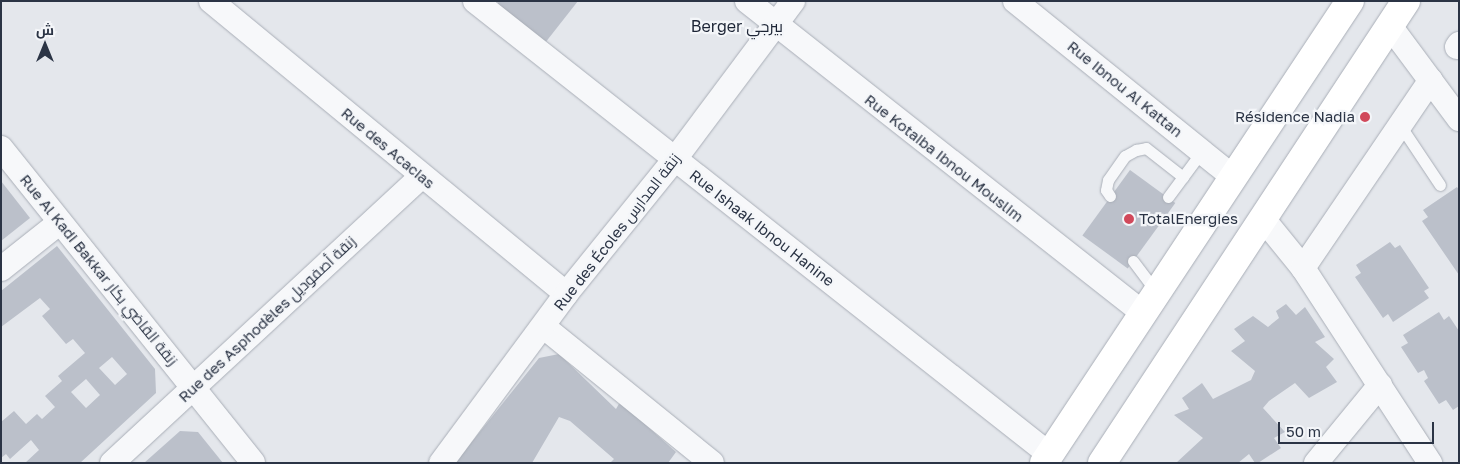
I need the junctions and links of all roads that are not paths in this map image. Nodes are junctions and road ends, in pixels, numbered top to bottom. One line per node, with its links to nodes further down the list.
1 (211, 1): 16 (street, Rue des Acacias)
2 (475, 1): 15 (street, Rue Ishaak Ibnou Hanine)
3 (747, 1): 8 (street, Rue Kotaiba Ibnou Mouslim)
4 (793, 1): 8 (street, Rue des Écoles زنقة المدارس)
5 (1015, 1): 14 (street, Rue Ibnou Al Kattan)
6 (1350, 1): 18 (main road)
7 (1406, 1): 9 (main road)
8 (776, 24): 15 (street, Rue des Écoles زنقة المدارس); 28 (street, Rue Kotaiba Ibnou Mouslim)
9 (1390, 26): 10 (street); 22 (main road)
10 (1430, 80): 11 (street); 12 (street)
11 (1459, 119)
12 (1400, 125): 19 (lane); 25 (street)
13 (1, 148): 23 (street, Rue Al Kadi Bakkar زنقة القاضي بكار)
14 (1202, 151): 17 (lane); 18 (street, Rue Ibnou Al Kattan)
15 (675, 159): 27 (street, Rue des Écoles زنقة المدارس); 32 (street, Rue Ishaak Ibnou Hanine)
16 (422, 176): 27 (street, Rue des Acacias); 31 (street, Rue des Asphodèles زنقة أصفوديل)
17 (1183, 177): 20 (lane); 21 (lane)
18 (1233, 177): 28 (main road)
19 (1440, 185)
20 (1110, 196)
21 (1168, 198)
22 (1264, 220): 25 (street); 37 (main road)
23 (60, 222): 26 (street); 31 (street, Rue Al Kadi Bakkar زنقة القاضي بكار)
24 (1133, 261): 28 (lane)
25 (1302, 268): 30 (street)
26 (1, 269)
27 (566, 294): 29 (street, Rue des Écoles زنقة المدارس)
28 (1150, 302): 32 (main road)
29 (544, 327): 33 (street); 36 (street, Rue des Écoles زنقة المدارس)
30 (1380, 385): 38 (street); 39 (street)
31 (193, 388): 34 (street, Rue des Asphodèles زنقة أصفوديل); 35 (street, Rue Al Kadi Bakkar زنقة القاضي بكار)
32 (1047, 459)
33 (707, 461)
34 (112, 463)
35 (253, 463)
36 (441, 463)
37 (1102, 463)
38 (1316, 463)
39 (1430, 463)

